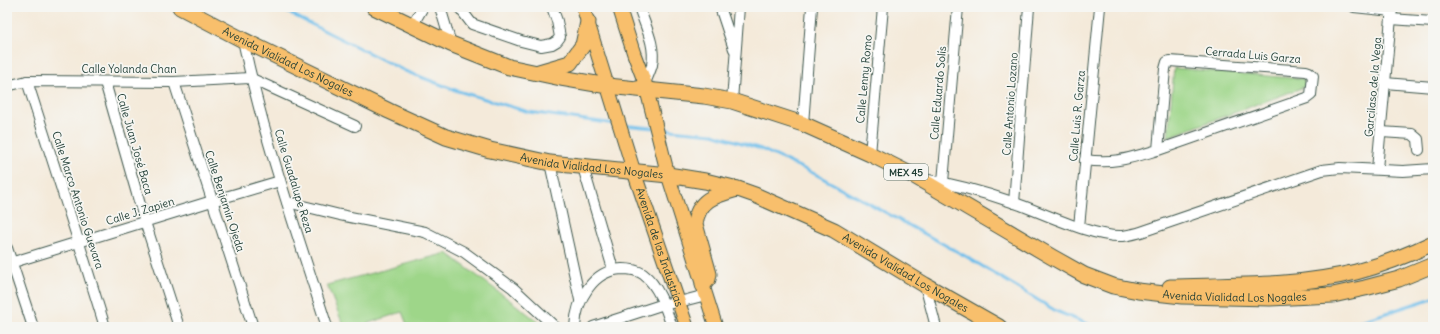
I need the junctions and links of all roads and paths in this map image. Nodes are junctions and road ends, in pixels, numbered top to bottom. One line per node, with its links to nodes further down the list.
1 (180, 7): 22 (highway, Avenida Vialidad Los Nogales)
2 (374, 7): 21 (highway, Avenida Vialidad Los Nogales / MEX 45)
3 (423, 7): 21 (street)
4 (440, 7): 23 (street)
5 (459, 7): 6 (street)
6 (552, 7)
7 (584, 7): 19 (main road, Avenida de las Industrias)
8 (620, 7): 33 (main road)
9 (639, 7): 33 (street)
10 (720, 7): 24 (street)
11 (739, 7): 24 (street)
12 (812, 7): 36 (street)
13 (883, 7): 41 (street, Calle Lenny Romo)
14 (958, 7): 51 (street, Calle Eduardo Solís)
15 (1029, 7): 55 (street, Calle Antonio Lozano)
16 (1100, 7): 42 (street, Calle Luis R. Garza)
17 (1354, 7): 18 (street)
18 (1392, 12): 20 (street); 30 (street, Garcilaso de la Vega)
19 (588, 22): 25 (highway); 32 (main road, Avenida de las Industrias)
20 (1433, 22)
21 (412, 26): 23 (highway, Avenida Vialidad Los Nogales / MEX 45)
22 (243, 40): 26 (street, Calle Guadalupe Reza); 43 (highway, Avenida Vialidad Los Nogales)
23 (451, 44): 25 (highway, Avenida Vialidad Los Nogales / MEX 45)
24 (735, 53): 35 (street)
25 (537, 73): 32 (highway, Avenida Vialidad Los Nogales / MEX 45)
26 (250, 78): 29 (street, Calle Yolanda Chan); 37 (street); 50 (street, Calle Guadalupe Reza)
27 (27, 81): 28 (street, Calle Yolanda Chan); 31 (street, Calle Yolanda Chan); 58 (street, Calle Marco Antonio Guevara)
28 (105, 82): 29 (street, Calle Yolanda Chan); 56 (street, Calle Juan José Baca)
29 (174, 82): 53 (street, Calle Benjamín Ojeda)
30 (1385, 83): 34 (street); 38 (street, Garcilaso de la Vega)
31 (7, 86)
32 (608, 86): 33 (highway, Avenida Vialidad Los Nogales / MEX 45); 47 (main road, Avenida de las Industrias)
33 (646, 86): 35 (highway, Avenida Vialidad Los Nogales / MEX 45); 48 (main road)
34 (1433, 86)
35 (732, 101): 36 (highway, Avenida Vialidad Los Nogales / MEX 45)
36 (803, 124): 41 (highway, Avenida Vialidad Los Nogales / MEX 45)
37 (355, 126)
38 (1381, 132): 40 (street); 45 (street, Garcilaso de la Vega)
39 (1158, 150): 39 (street, Cerrada Luis Garza); 42 (street, Cerrada Luis Garza)
40 (1419, 150)
41 (870, 154): 49 (highway, Avenida Vialidad Los Nogales / MEX 45)
42 (1085, 160): 57 (street, Calle Luis R. Garza)
43 (550, 163): 44 (highway, Avenida Vialidad Los Nogales); 67 (street)
44 (583, 167): 47 (highway, Avenida Vialidad Los Nogales); 63 (street)
45 (1377, 169): 46 (street, Avenida Vialidad Los Nogales); 57 (street, Avenida Vialidad Los Nogales)
46 (1433, 169)
47 (634, 172): 48 (highway, Avenida Vialidad Los Nogales); 68 (main road, Avenida de las Industrias)
48 (668, 175): 52 (highway, Avenida Vialidad Los Nogales); 65 (main road)
49 (916, 177): 51 (street, Avenida Vialidad Los Nogales); 66 (highway, Avenida Vialidad Los Nogales / MEX 45)
50 (280, 181): 53 (street, Calle J. Zapien); 54 (street, Calle Guadalupe Reza)
51 (943, 182): 55 (street, Avenida Vialidad Los Nogales)
52 (738, 189): 64 (highway, Avenida Vialidad Los Nogales); 65 (highway)
53 (212, 201): 56 (street, Calle J. Zapien); 74 (street, Calle Benjamín Ojeda)
54 (287, 202): 75 (street, Calle Guadalupe Reza); 76 (street)
55 (1014, 203): 57 (street, Avenida Vialidad Los Nogales)
56 (145, 222): 58 (street, Calle J. Zapien); 73 (street, Calle Juan José Baca)
57 (1079, 227)
58 (79, 243): 61 (street, Calle J. Zapien); 72 (street, Calle Marco Antonio Guevara)
59 (1433, 243): 66 (highway)
60 (7, 248): 61 (street)
61 (9, 264): 71 (street)
62 (1433, 265): 66 (highway, Avenida Vialidad Los Nogales / MEX 45)
63 (613, 269): 67 (street); 69 (street, Avenida de las Industrias)
64 (925, 286): 81 (street); 82 (highway, Avenida Vialidad Los Nogales)
65 (705, 290): 68 (street); 80 (main road)
66 (1138, 291)
67 (580, 300): 77 (street)
68 (679, 302): 69 (street); 79 (main road, Avenida de las Industrias)
69 (664, 304): 70 (street); 78 (street, Avenida de las Industrias)
70 (599, 326)
71 (33, 327)
72 (105, 327)
73 (179, 327)
74 (253, 327)
75 (327, 327)
76 (555, 327)
77 (575, 327)
78 (672, 327)
79 (687, 327)
80 (716, 327)
81 (936, 327)
82 (999, 327)

